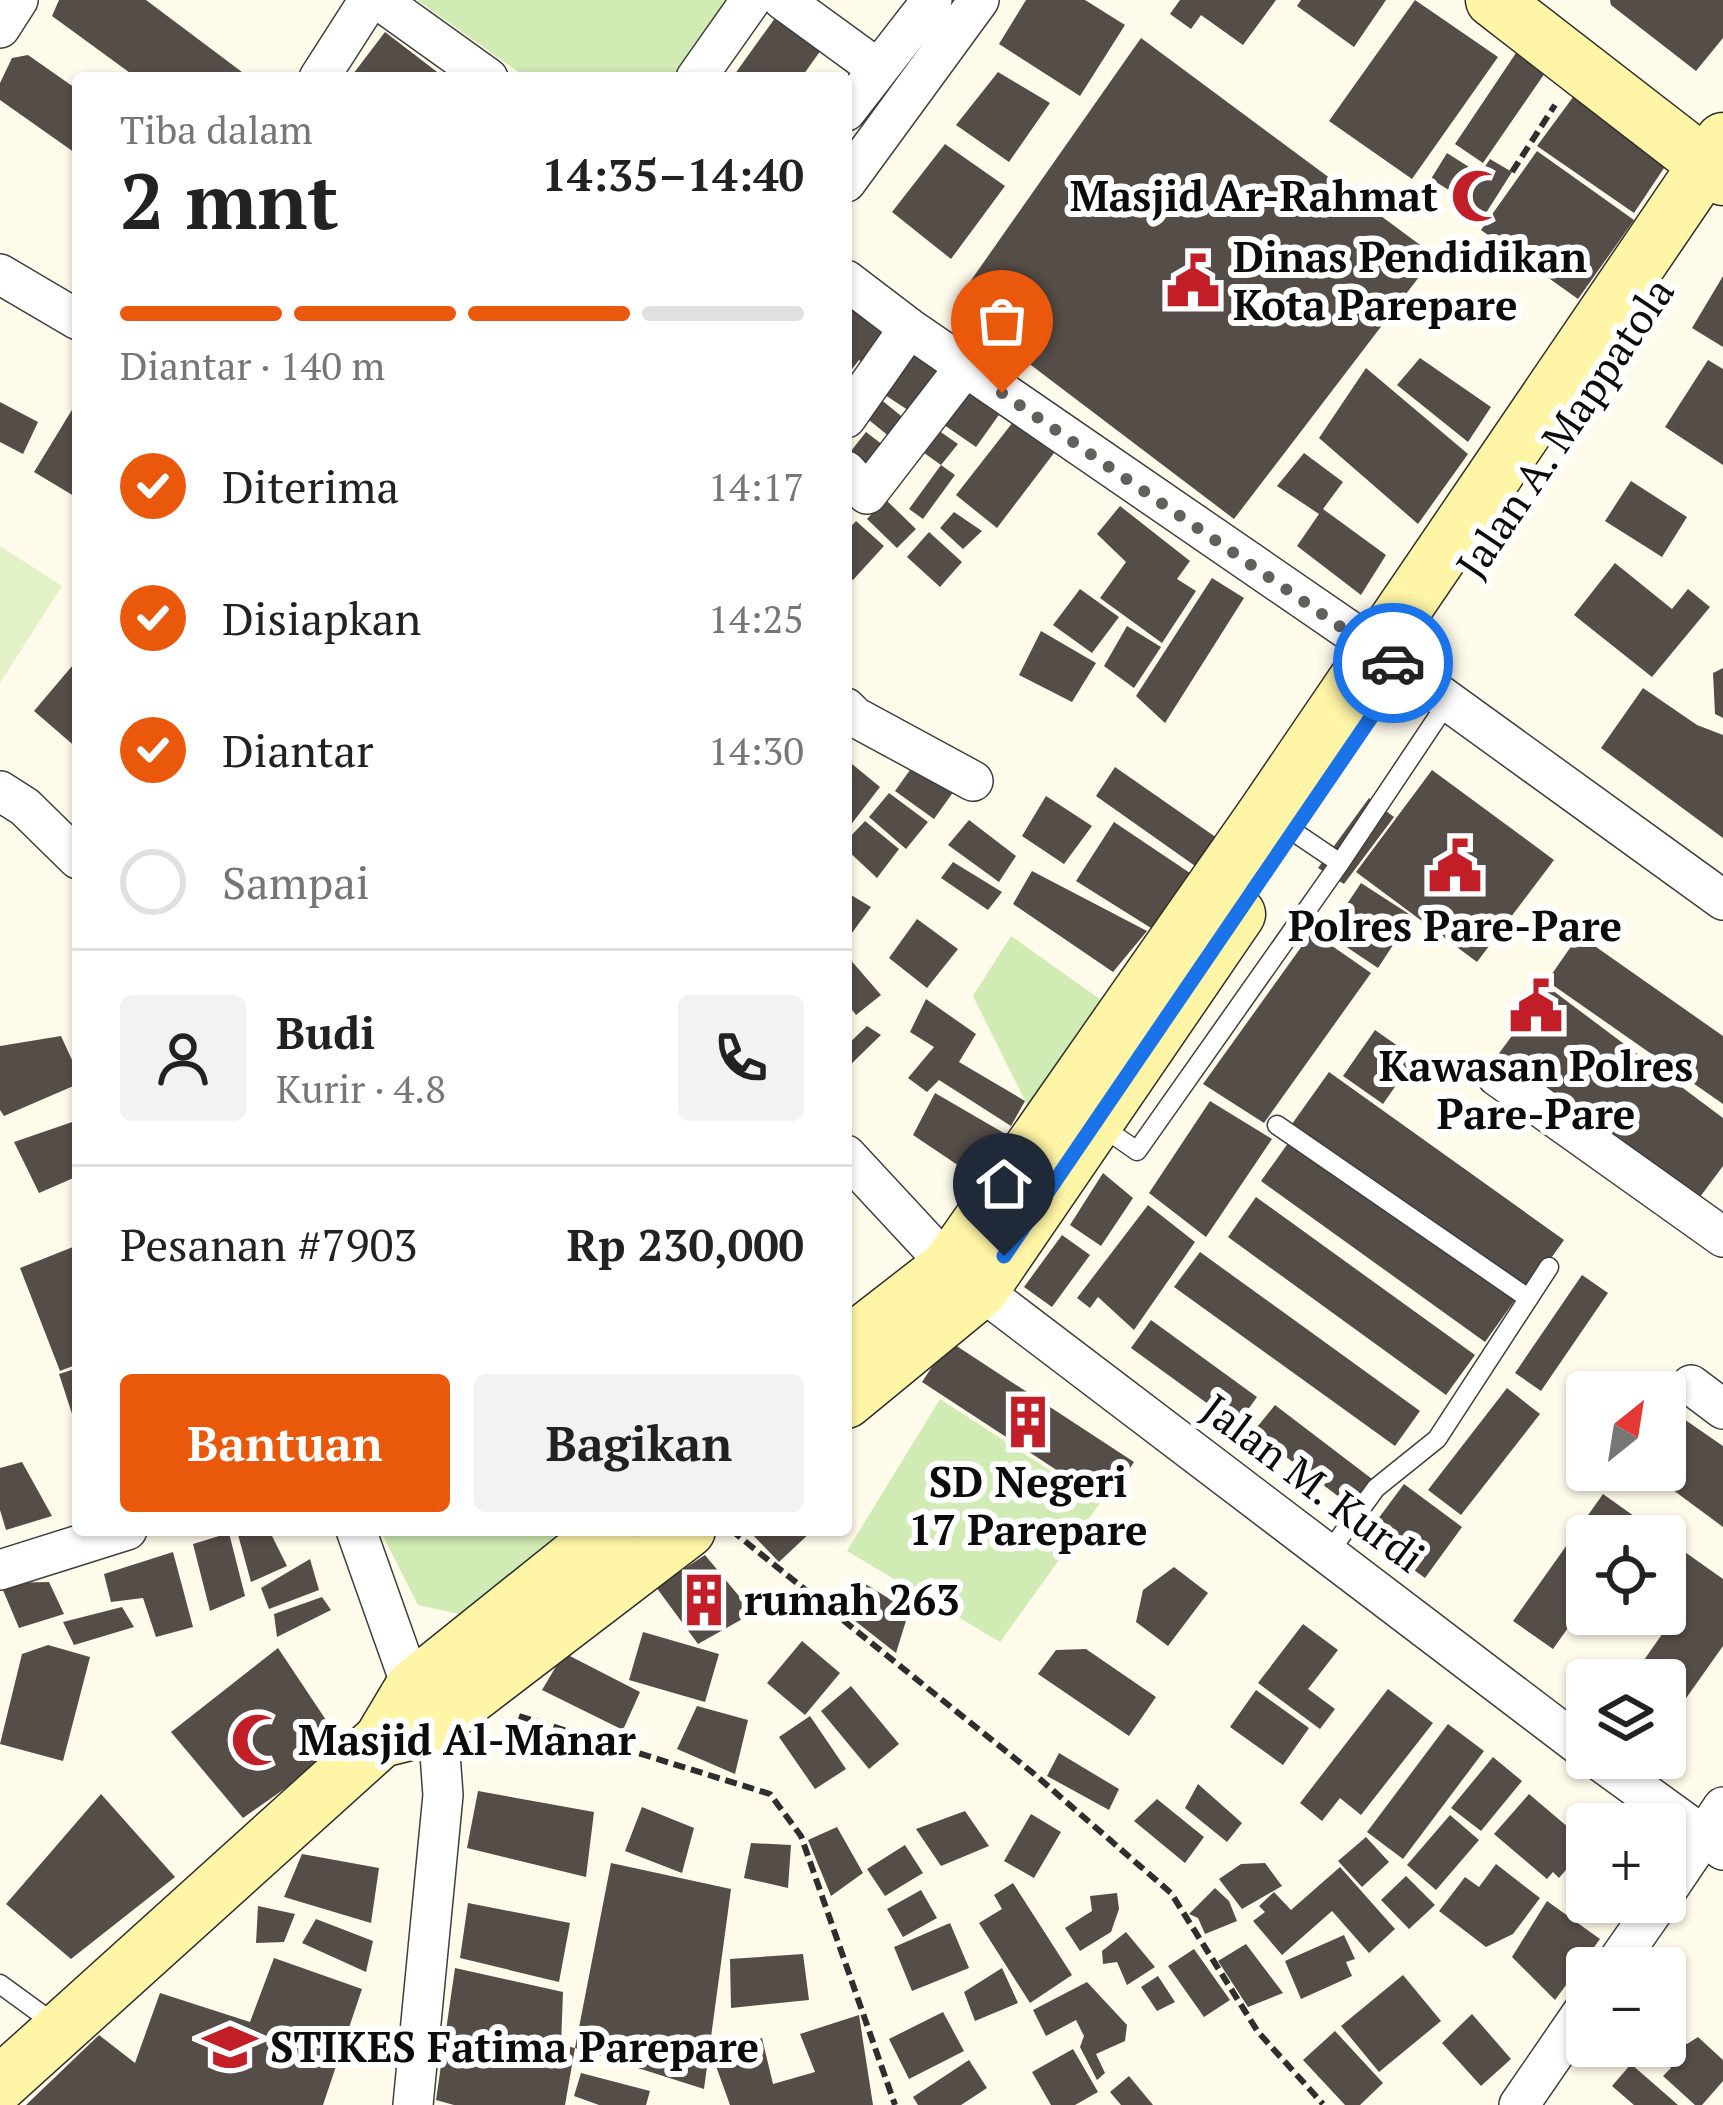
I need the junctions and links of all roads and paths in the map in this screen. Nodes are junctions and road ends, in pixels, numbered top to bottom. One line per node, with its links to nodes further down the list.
1 (19, 0): 9 (street)
2 (369, 0): 12 (street)
3 (379, 0): 13 (street)
4 (751, 0): 14 (street)
5 (783, 0): 11 (street)
6 (932, 0): 11 (street)
7 (979, 0): 18 (street)
8 (1493, 0): 10 (street)
9 (0, 28)
10 (1580, 67): 16 (street); 17 (path)
11 (878, 69): 15 (street)
12 (323, 72)
13 (479, 72)
14 (700, 72)
15 (852, 103)
16 (1718, 170): 26 (street, Jalan A. Mappatola)
17 (1512, 172)
18 (852, 174)
19 (0, 274): 21 (street)
20 (852, 285): 22 (street)
21 (72, 316)
22 (908, 328): 23 (street); 24 (street)
23 (964, 367): 25 (street); 26 (street)
24 (852, 409)
25 (853, 494)
26 (1389, 660): 27 (street); 31 (street, Jalan A. Mappatola)
27 (1447, 704): 33 (lane); 34 (street)
28 (852, 714): 29 (street)
29 (973, 781)
30 (0, 791): 32 (street)
31 (1280, 822): 33 (lane); 36 (street, Jalan A. Mappatola)
32 (72, 849)
33 (1340, 863): 36 (lane)
34 (1723, 900)
35 (1497, 1076): 39 (street)
36 (1080, 1111): 41 (street, Jalan A. Mappatola)
37 (1277, 1125): 42 (lane)
38 (852, 1161): 41 (street, Jalan M. Kurdi)
39 (1721, 1232)
40 (1549, 1267): 42 (lane)
41 (965, 1278): 43 (street, Jalan A. Mappatola); 44 (street, Jalan A. Mappatola); 50 (street, Jalan M. Kurdi)
42 (1528, 1298): 50 (lane)
43 (852, 1343)
44 (852, 1395)
45 (109, 1536): 51 (street)
46 (358, 1536): 52 (street)
47 (603, 1536): 52 (street)
48 (679, 1536): 52 (street)
49 (738, 1536): 61 (path)
50 (1327, 1555): 53 (street, Jalan M. Kurdi)
51 (0, 1570)
52 (422, 1714): 58 (street); 62 (street); 63 (path)
53 (1566, 1735)
54 (1631, 1779): 55 (street)
55 (1716, 1831): 56 (street)
56 (1686, 1867)
57 (0, 1984): 58 (lane)
58 (61, 2029): 60 (street)
59 (1566, 2037): 64 (street)
60 (0, 2084)
61 (1323, 2104)
62 (413, 2105)
63 (895, 2105)
64 (1519, 2105)

